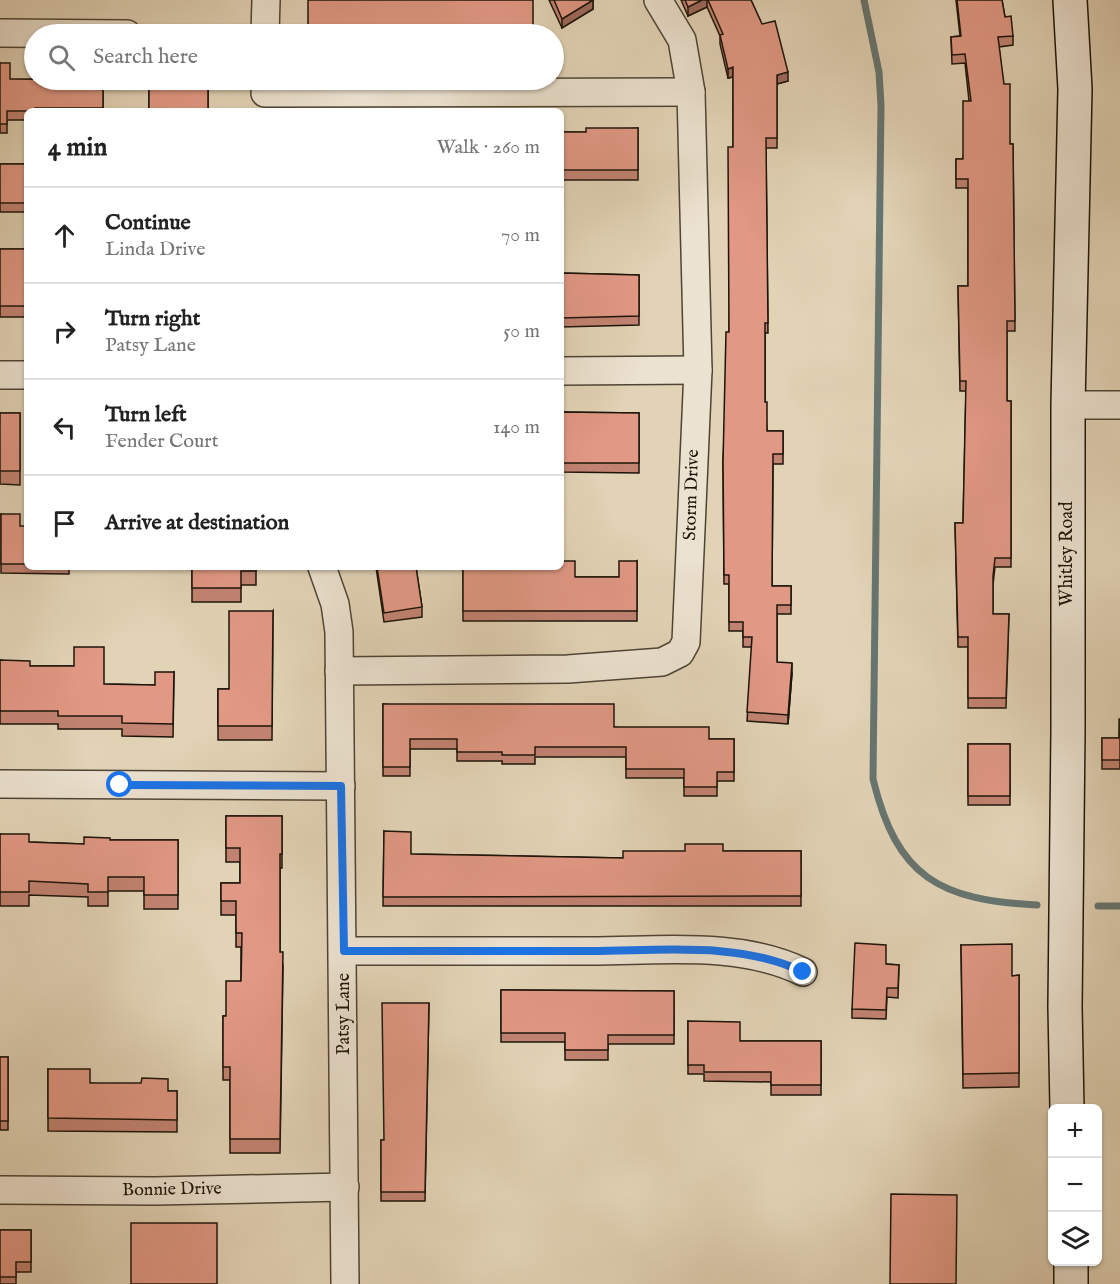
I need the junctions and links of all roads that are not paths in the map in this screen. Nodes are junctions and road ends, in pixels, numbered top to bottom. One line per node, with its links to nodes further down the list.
1 (266, 0): 4 (street)
2 (658, 0): 7 (street, Storm Drive)
3 (1070, 0): 13 (street, Whitley Road)
4 (265, 24)
5 (0, 33): 6 (street)
6 (24, 33)
7 (691, 92): 8 (street); 9 (street, Storm Drive)
8 (265, 94)
9 (698, 370): 10 (street); 16 (street, Storm Drive)
10 (564, 371)
11 (0, 375): 12 (street)
12 (24, 375)
13 (1068, 405): 14 (street); 21 (street, Whitley Road)
14 (1120, 405)
15 (323, 570): 16 (street, Patsy Lane)
16 (339, 671): 18 (street, Patsy Lane)
17 (0, 784): 18 (street)
18 (341, 786): 19 (street, Patsy Lane)
19 (344, 951): 20 (street); 22 (street, Patsy Lane)
20 (803, 972)
21 (1067, 1104)
22 (345, 1187): 23 (street, Bonnie Drive); 25 (street, Patsy Lane)
23 (0, 1190)
24 (1071, 1266): 26 (street)
25 (345, 1284)
26 (1071, 1284)

